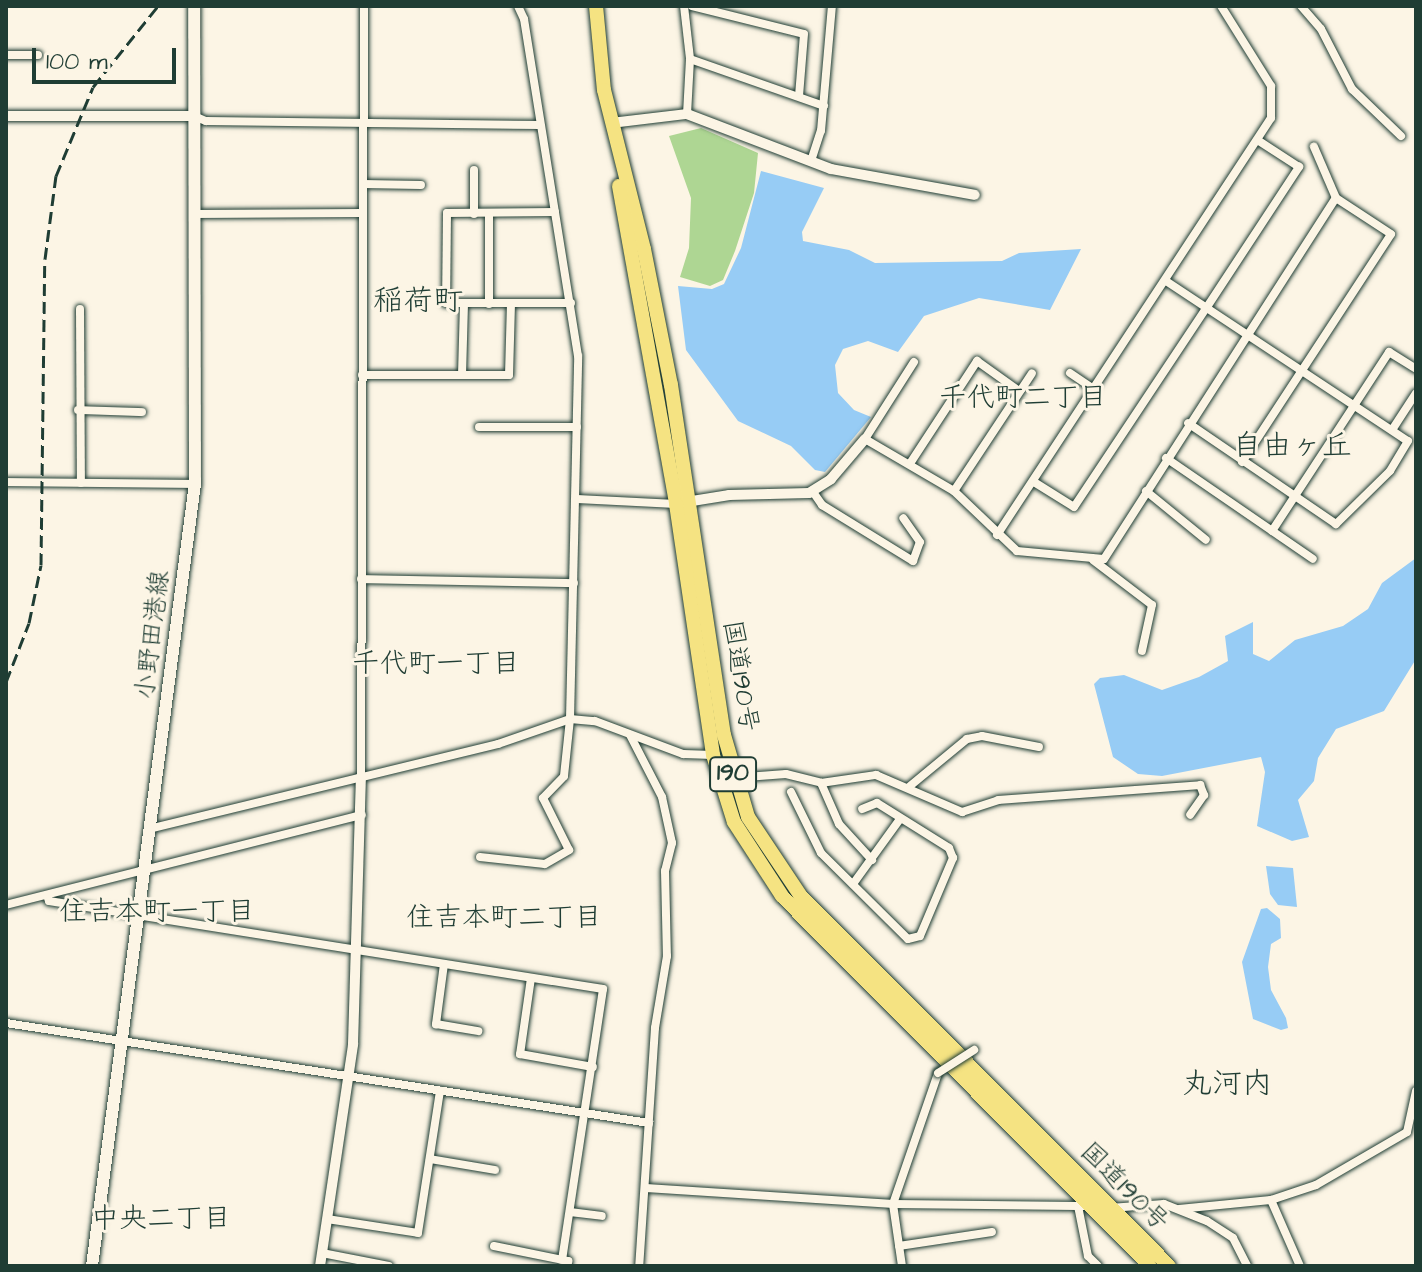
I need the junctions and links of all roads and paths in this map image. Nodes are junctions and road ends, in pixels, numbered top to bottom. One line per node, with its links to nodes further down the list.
1 (194, 6): 17 (main road, 小野田港線)
2 (364, 6): 18 (street)
3 (518, 6): 20 (street)
4 (596, 6): 19 (highway, 国道190号 / 190)
5 (684, 6): 12 (street)
6 (692, 6): 13 (street)
7 (832, 6): 14 (street)
8 (1221, 6): 22 (street)
9 (1301, 6): 21 (street)
10 (6, 55): 11 (street)
11 (38, 55)
12 (690, 59): 13 (street); 15 (street)
13 (799, 96): 14 (street)
14 (824, 106): 24 (street)
15 (687, 114): 19 (street); 24 (street)
16 (6, 116): 17 (street)
17 (194, 116): 18 (street); 33 (main road, 小野田港線)
18 (364, 121): 20 (street); 26 (street)
19 (611, 123): 73 (highway, 国道190号 / 190)
20 (540, 125): 30 (street)
21 (1401, 136)
22 (1259, 141): 35 (street); 40 (street)
23 (1314, 147): 29 (street)
24 (811, 161): 28 (street)
25 (474, 170): 34 (street)
26 (363, 184): 27 (street); 31 (street)
27 (421, 185)
28 (975, 195)
29 (1336, 198): 42 (street); 44 (street)
30 (555, 212): 32 (street); 37 (street)
31 (363, 213): 33 (street); 48 (street)
32 (489, 213): 34 (street); 38 (street)
33 (194, 214): 67 (main road, 小野田港線)
34 (474, 214): 36 (street)
35 (1166, 281): 40 (street); 50 (street)
36 (464, 303): 38 (street); 49 (street)
37 (571, 303): 39 (street); 58 (street)
38 (489, 304): 39 (street)
39 (511, 305): 49 (street)
40 (1207, 307): 42 (street); 65 (street)
41 (80, 309): 54 (street)
42 (1248, 334): 44 (street); 56 (street)
43 (914, 362): 60 (street)
44 (1301, 369): 53 (street); 63 (street)
45 (1416, 369): 53 (street)
46 (1032, 373): 51 (street)
47 (1070, 373): 50 (street)
48 (362, 375): 49 (street); 80 (street)
49 (462, 375)
50 (1094, 389): 65 (street)
51 (1019, 391): 62 (street); 68 (street)
52 (1416, 393): 59 (street)
53 (1354, 403): 59 (street); 71 (street)
54 (78, 410): 55 (street); 66 (street)
55 (142, 412)
56 (1188, 423): 61 (street); 63 (street)
57 (479, 427): 58 (street)
58 (577, 427): 72 (street)
59 (1392, 430): 71 (street)
60 (865, 439): 62 (street); 70 (street)
61 (1166, 458): 69 (street); 75 (street)
62 (911, 462): 68 (street)
63 (1242, 462): 71 (street)
64 (6, 482): 66 (street)
65 (1034, 482): 76 (street)
66 (81, 483): 67 (street)
67 (195, 484): 96 (main road, 小野田港線)
68 (954, 491): 76 (street)
69 (1146, 491): 77 (street); 79 (street)
70 (813, 492): 73 (street); 74 (street)
71 (1295, 496): 75 (street)
72 (577, 499): 73 (street); 81 (street)
73 (683, 502): 86 (highway, 国道190号 / 190); 88 (highway, 国道190号 / 190)
74 (903, 518)
75 (1272, 531): 78 (street)
76 (997, 535): 79 (street)
77 (1206, 540)
78 (1313, 559)
79 (1092, 560): 82 (street)
80 (361, 579): 81 (street); 87 (street)
81 (574, 583): 83 (street)
82 (1142, 651)
83 (570, 719): 84 (street); 87 (street); 97 (street)
84 (630, 735): 86 (street); 116 (street)
85 (1039, 747): 90 (street)
86 (713, 755): 88 (highway, 国道190号 / 190)
87 (361, 777): 93 (street); 96 (street)
88 (726, 777): 89 (street); 122 (highway, 国道190号 / 190); 123 (highway, 国道190号 / 190)
89 (821, 783): 90 (street); 98 (street)
90 (910, 786): 94 (street)
91 (791, 792): 100 (street)
92 (862, 809): 95 (street)
93 (364, 815): 99 (street); 104 (street)
94 (1190, 815)
95 (900, 819): 98 (street); 100 (street)
96 (149, 829): 99 (main road, 小野田港線)
97 (480, 857)
98 (872, 860): 100 (street)
99 (145, 869): 101 (street); 103 (main road, 小野田港線)
100 (853, 884)
101 (47, 895): 102 (street); 103 (street)
102 (6, 905)
103 (139, 915): 104 (street); 109 (main road, 小野田港線)
104 (357, 949): 105 (street); 112 (street)
105 (444, 964): 106 (street); 108 (street)
106 (531, 978): 111 (street); 111 (street)
107 (6, 1023): 109 (street)
108 (478, 1031)
109 (121, 1040): 112 (street); 133 (main road, 小野田港線)
110 (974, 1050): 121 (street, bridge)
111 (593, 1067): 115 (street)
112 (349, 1077): 113 (street); 127 (street)
113 (440, 1091): 115 (street); 117 (street)
114 (1416, 1091): 120 (street)
115 (585, 1114): 116 (street); 125 (street)
116 (649, 1123): 119 (street)
117 (430, 1159): 118 (street); 127 (street)
118 (495, 1170)
119 (646, 1188): 121 (street); 136 (street)
120 (1271, 1200): 124 (street); 142 (street)
121 (893, 1204): 122 (street); 130 (street)
122 (1085, 1206): 123 (street); 138 (street); 139 (highway, 国道190号 / 190)
123 (1112, 1209): 124 (street); 140 (highway, 国道190号 / 190)
124 (1178, 1209): 141 (street)
125 (570, 1212): 126 (street); 132 (street)
126 (602, 1216)
127 (327, 1219): 131 (street)
128 (992, 1232): 130 (street)
129 (494, 1246): 132 (street)
130 (899, 1246): 137 (street)
131 (322, 1253): 134 (street); 135 (street)
132 (565, 1263)
133 (92, 1266)
134 (320, 1266)
135 (389, 1266)
136 (639, 1266)
137 (902, 1266)
138 (1098, 1266)
139 (1150, 1266)
140 (1169, 1266)
141 (1247, 1266)
142 (1300, 1266)

